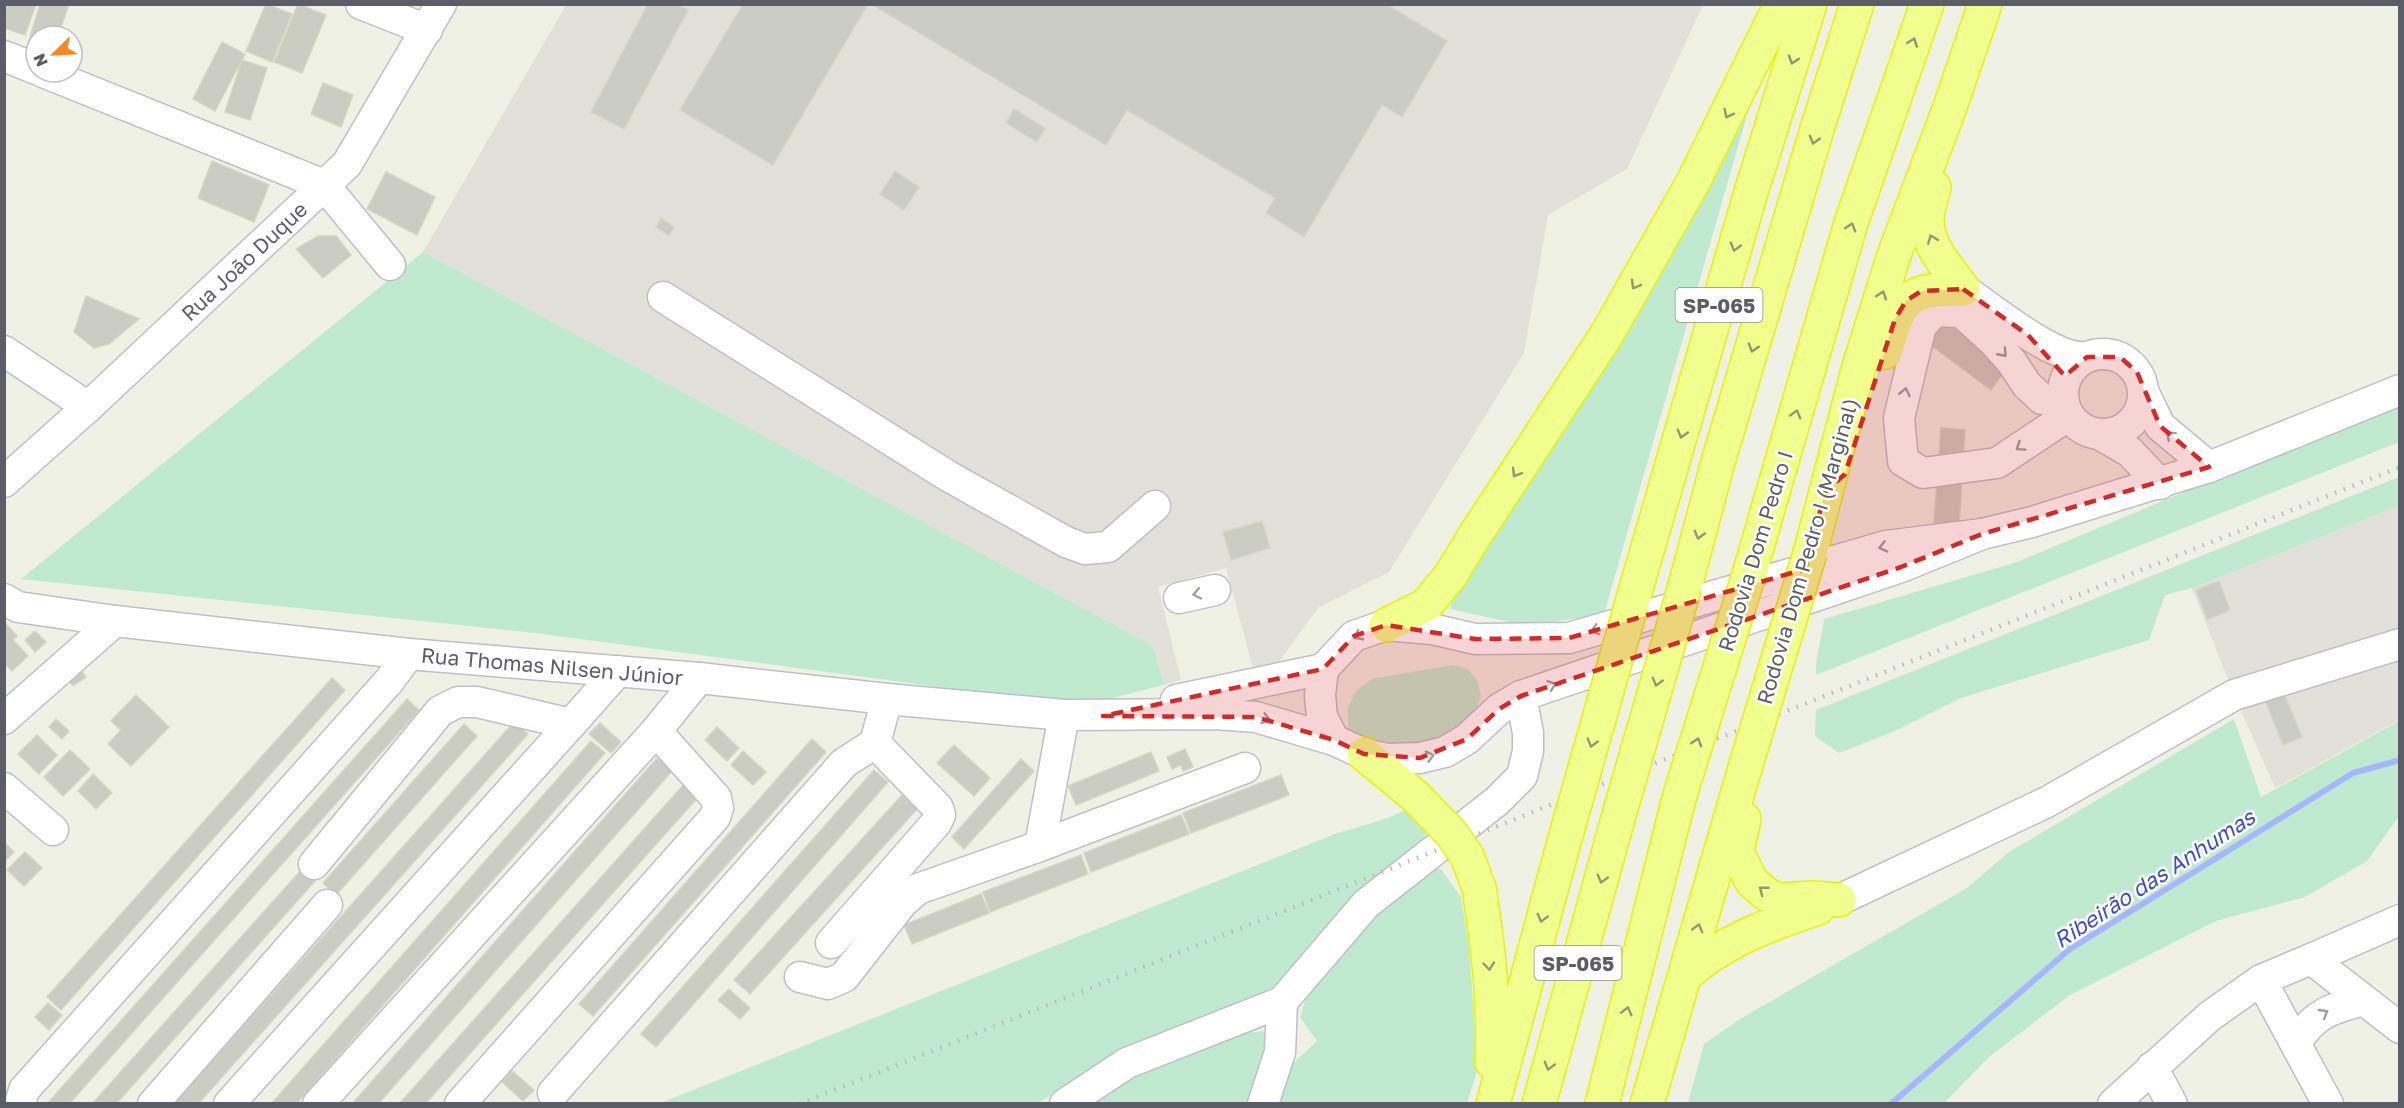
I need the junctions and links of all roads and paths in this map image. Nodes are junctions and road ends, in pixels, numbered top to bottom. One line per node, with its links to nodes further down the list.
1 (361, 4): 7 (street)
2 (1781, 4): 34 (highway, one-way to 34)
3 (1810, 4): 77 (highway, SP-065, one-way to 77, bridge)
4 (1857, 4): 78 (highway, SP-065, one-way to 78, bridge)
5 (1928, 4): 79 (highway, Rodovia Dom Pedro I / SP-065, one-way to 5, bridge)
6 (1985, 4): 11 (highway, Rodovia Dom Pedro I (Marginal))
7 (434, 17): 12 (street, Rua João Duque)
8 (4, 56): 9 (street)
9 (24, 64)
10 (73, 84): 12 (street)
11 (1950, 107): 14 (highway, one-way to 11); 27 (highway, Rodovia Dom Pedro I (Marginal), one-way to 11)
12 (324, 185): 13 (street); 22 (street, Rua João Duque)
13 (390, 265)
14 (1963, 289): 16 (street); 27 (highway)
15 (663, 297): 28 (street)
16 (2028, 335): 18 (street); 21 (street)
17 (4, 351): 22 (street)
18 (2087, 357): 20 (street); 21 (street)
19 (2400, 390): 24 (street)
20 (2144, 393): 23 (street); 24 (street, one-way to 20)
21 (2065, 403): 21 (street, one-way to 21); 23 (street)
22 (88, 407): 25 (street, Rua João Duque)
23 (2101, 435): 26 (street)
24 (2209, 467): 26 (street)
25 (4, 482)
26 (2160, 484): 29 (street)
27 (1825, 492): 51 (highway, Rodovia Dom Pedro I (Marginal), bridge)
28 (1155, 506)
29 (1983, 534): 34 (street, one-way to 34); 41 (street, one-way to 29)
30 (1215, 590): 31 (street, one-way to 31)
31 (1179, 598)
32 (4, 599): 33 (street, Rua Thomas Nilsen Júnior)
33 (115, 621): 36 (street, Rua Thomas Nilsen Júnior); 44 (street)
34 (1386, 625): 37 (street, one-way to 37)
35 (2400, 644): 56 (street)
36 (409, 654): 38 (street, Rua Thomas Nilsen Júnior); 70 (street)
37 (1323, 669): 42 (street, Rua Thomas Nilsen Júnior); 47 (street)
38 (618, 671): 39 (street, Rua Thomas Nilsen Júnior); 45 (street)
39 (699, 678): 40 (street, Rua Thomas Nilsen Júnior); 46 (street)
40 (887, 699): 43 (street, Rua Thomas Nilsen Júnior); 48 (street)
41 (1510, 702): 49 (street, Rua Thomas Nilsen Júnior, one-way to 41); 65 (street)
42 (1208, 705): 43 (street, Rua Thomas Nilsen Júnior); 47 (street, Rua Thomas Nilsen Júnior, one-way to 47)
43 (1064, 715): 54 (street)
44 (4, 719)
45 (571, 724): 55 (street); 72 (street)
46 (656, 731): 73 (street); 74 (street)
47 (1334, 740): 49 (street, Rua Thomas Nilsen Júnior)
48 (875, 743): 59 (street); 69 (street)
49 (1364, 754): 77 (highway, one-way to 77, bridge)
50 (1245, 768): 54 (street)
51 (1745, 768): 56 (highway, one-way to 51); 61 (highway, Rodovia Dom Pedro I (Marginal), one-way to 51)
52 (4, 788): 53 (street)
53 (53, 830)
54 (1040, 846): 62 (street)
55 (314, 864)
56 (1839, 900): 61 (highway)
57 (327, 905): 71 (street)
58 (2400, 920): 60 (street)
59 (831, 943)
60 (2307, 961): 63 (street); 64 (street)
61 (1684, 976): 80 (highway, Rodovia Dom Pedro I (Marginal))
62 (801, 977)
63 (2261, 980): 67 (street); 68 (street)
64 (2363, 999): 66 (street); 67 (street, one-way to 64)
65 (1282, 1002): 75 (street); 76 (street)
66 (2400, 1028)
67 (2296, 1043): 83 (street)
68 (2152, 1067): 81 (street); 82 (street)
69 (553, 1093)
70 (20, 1104)
71 (153, 1104)
72 (229, 1104)
73 (318, 1104)
74 (460, 1104)
75 (1065, 1104)
76 (1263, 1104)
77 (1491, 1104)
78 (1539, 1104)
79 (1602, 1104)
80 (1647, 1104)
81 (2113, 1104)
82 (2172, 1104)
83 (2328, 1104)

